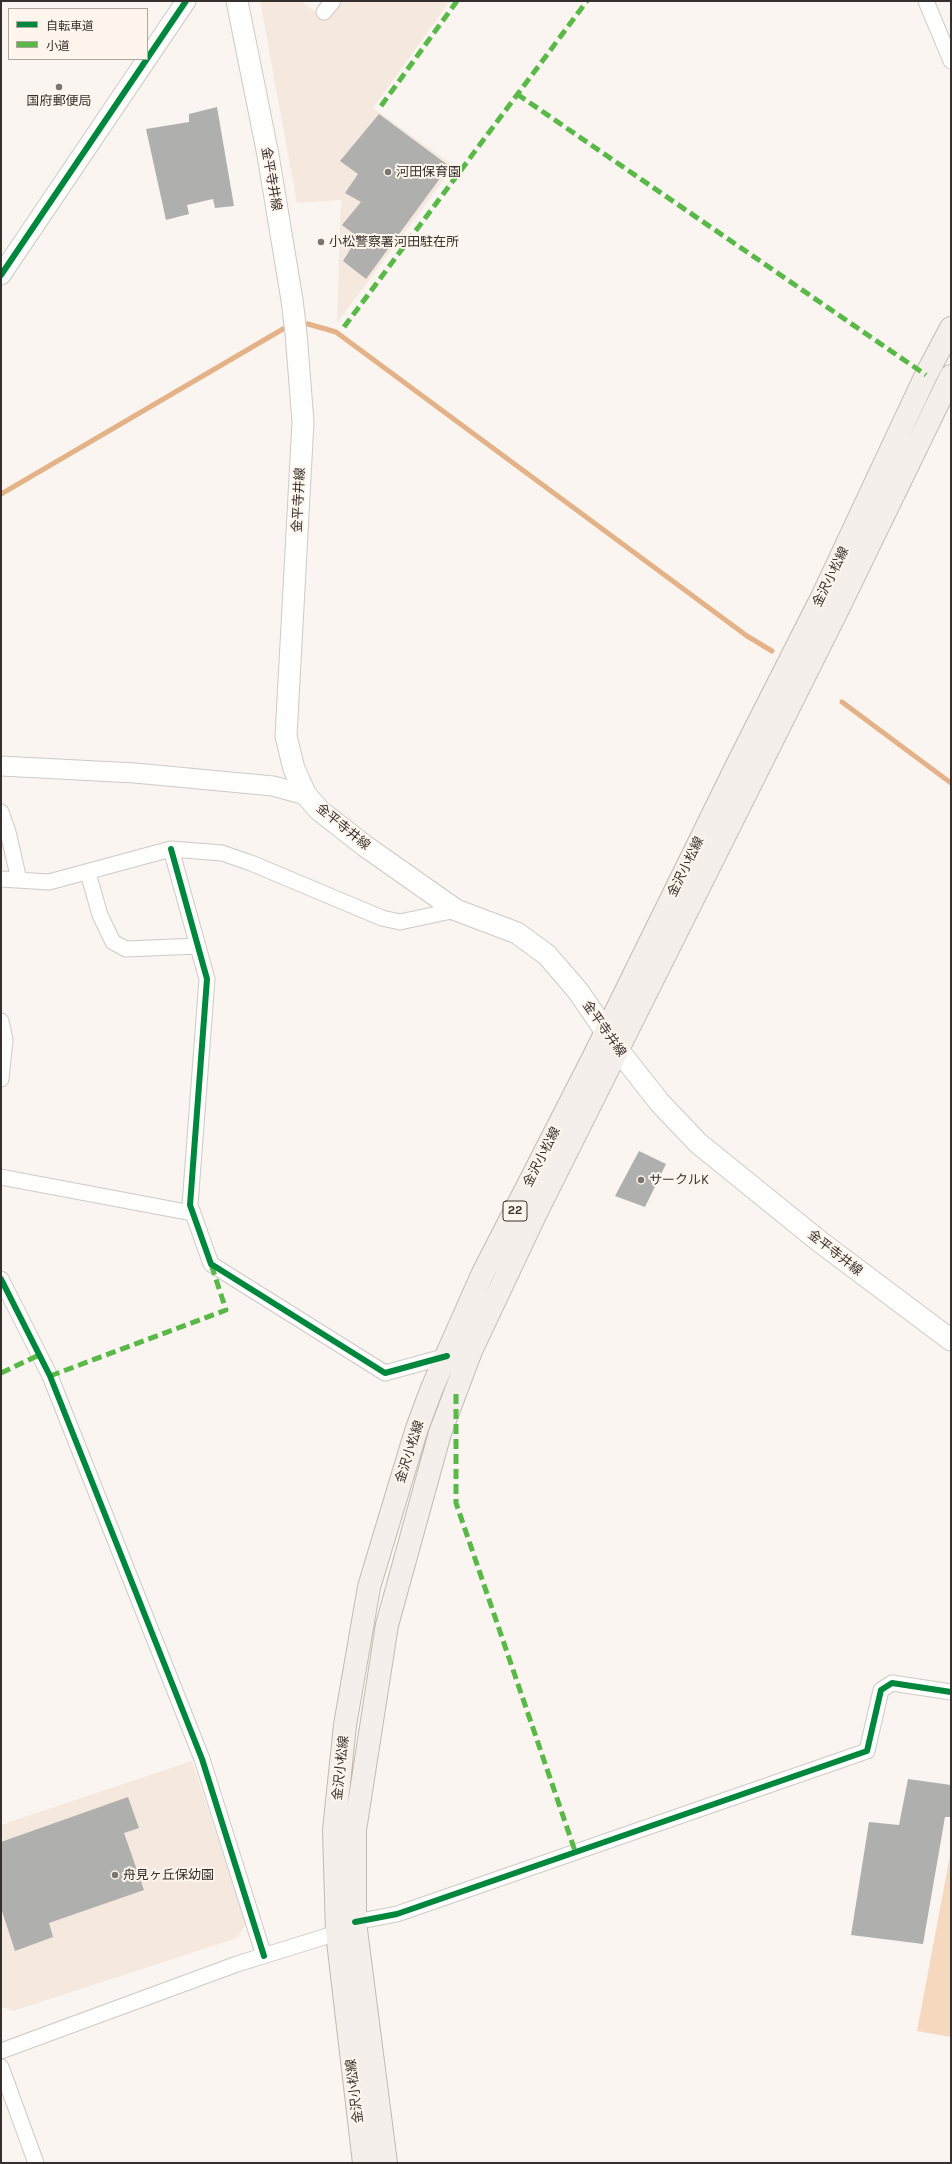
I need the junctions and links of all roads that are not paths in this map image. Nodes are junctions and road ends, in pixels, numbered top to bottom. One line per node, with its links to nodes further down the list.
1 (186, 1): 4 (street)
2 (237, 1): 11 (main road, 金平寺井線)
3 (926, 1): 6 (street)
4 (148, 57)
5 (146, 60): 7 (street)
6 (951, 61)
7 (1, 275)
8 (951, 328): 20 (main road, 金沢小松線 / 22)
9 (951, 376): 21 (main road, 金沢小松線 / 22)
10 (1, 766): 11 (street)
11 (306, 795): 17 (main road, 金平寺井線)
12 (1, 812): 16 (street)
13 (171, 849): 14 (street); 17 (street); 18 (street)
14 (88, 873): 16 (street); 18 (street)
15 (1, 879): 16 (street)
16 (19, 880)
17 (456, 910): 20 (main road, 金平寺井線)
18 (198, 946): 24 (street)
19 (1, 1021): 22 (street)
20 (605, 1032): 21 (main road, 金平寺井線); 27 (main road, 金沢小松線 / 22)
21 (619, 1051): 26 (main road, 金平寺井線); 29 (main road, 金沢小松線 / 22)
22 (1, 1079)
23 (1, 1177): 24 (street)
24 (192, 1213): 27 (street)
25 (1, 1279): 31 (street)
26 (951, 1340)
27 (447, 1356): 30 (main road, 金沢小松線 / 22)
28 (951, 1692): 29 (street)
29 (355, 1922): 36 (main road, 金沢小松線 / 22)
30 (337, 1933): 31 (street); 35 (main road, 金沢小松線 / 22)
31 (264, 1956): 32 (street)
32 (1, 2051)
33 (1, 2067): 34 (street)
34 (36, 2163)
35 (364, 2163)
36 (386, 2163)

